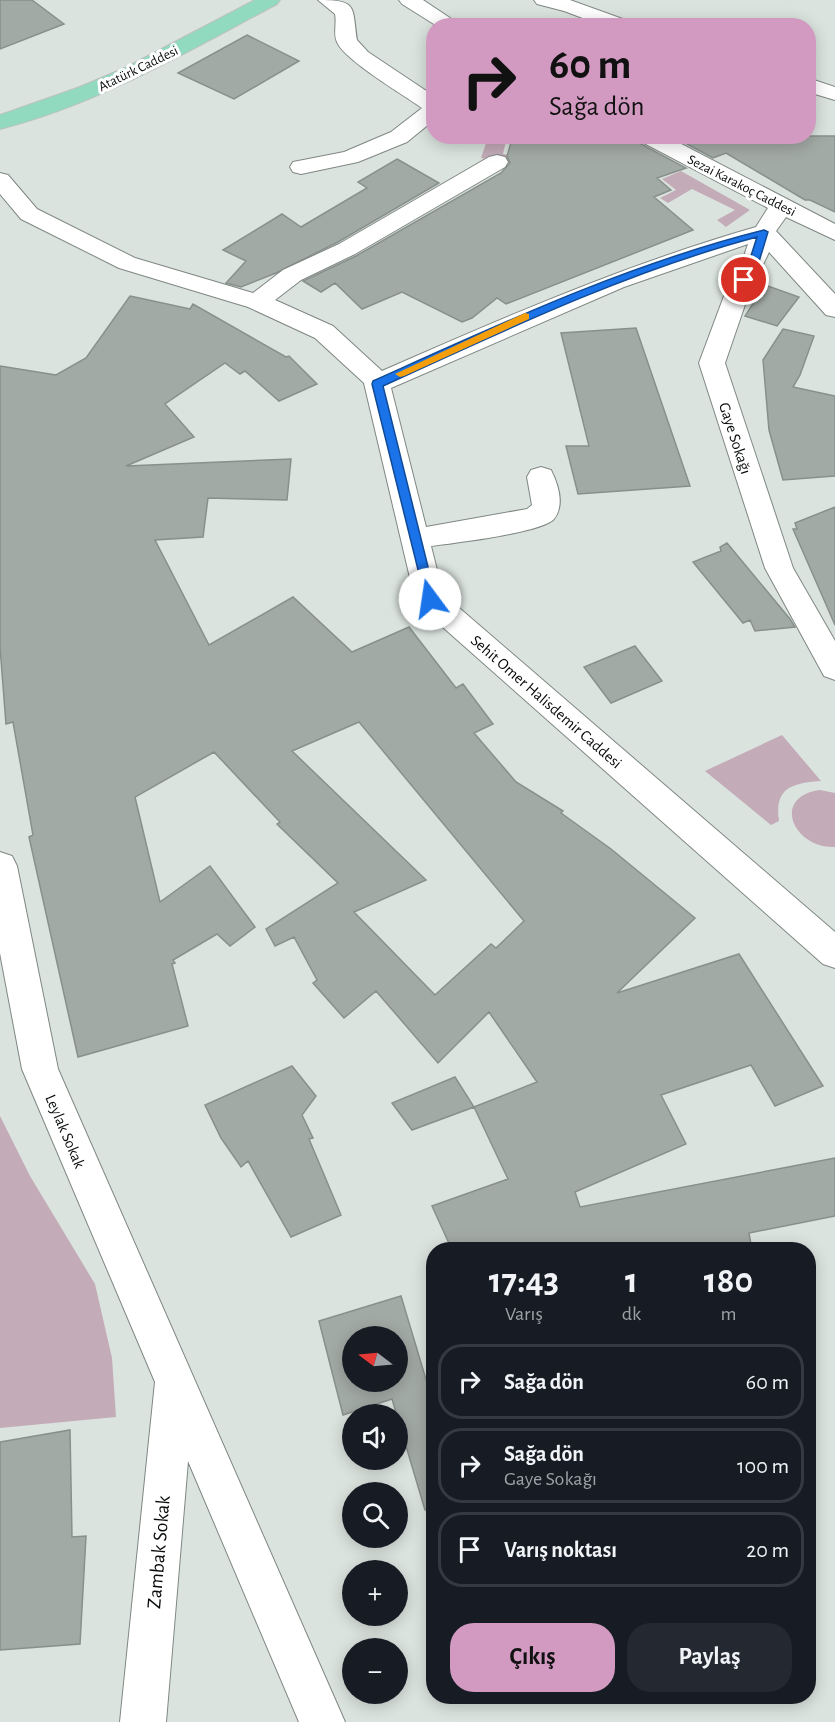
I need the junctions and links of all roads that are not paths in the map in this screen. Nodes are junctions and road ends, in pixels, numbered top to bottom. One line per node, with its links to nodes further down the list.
1 (227, 0): 13 (main road, Atatürk Caddesi)
2 (270, 0): 15 (main road, Atatürk Caddesi)
3 (328, 0): 12 (street)
4 (409, 0): 6 (street)
5 (544, 0): 7 (street)
6 (439, 18)
7 (602, 18)
8 (816, 82): 9 (street)
9 (835, 83)
10 (816, 85): 11 (street)
11 (835, 94)
12 (426, 101)
13 (0, 104)
14 (426, 114): 18 (street)
15 (0, 122)
16 (663, 144): 20 (street, Sezai Karakoç Caddesi)
17 (497, 162): 23 (street)
18 (301, 168)
19 (0, 180): 23 (street, Sehit Omer Halisdemir Caddesi)
20 (782, 206): 21 (street, Gaye Sokağı); 22 (street, Sezai Karakoç Caddesi)
21 (764, 232): 24 (street); 25 (street); 28 (street, Gaye Sokağı)
22 (835, 233)
23 (257, 302): 25 (street, Sehit Omer Halisdemir Caddesi)
24 (835, 309)
25 (377, 384): 27 (street, Sehit Omer Halisdemir Caddesi)
26 (541, 477): 27 (street)
27 (415, 539): 30 (street, Sehit Omer Halisdemir Caddesi)
28 (835, 668)
29 (0, 866): 31 (street, Leylak Sokak)
30 (835, 953)
31 (174, 1382): 32 (street, Zambak Sokak); 33 (street, Leylak Sokak)
32 (143, 1722)
33 (322, 1722)

